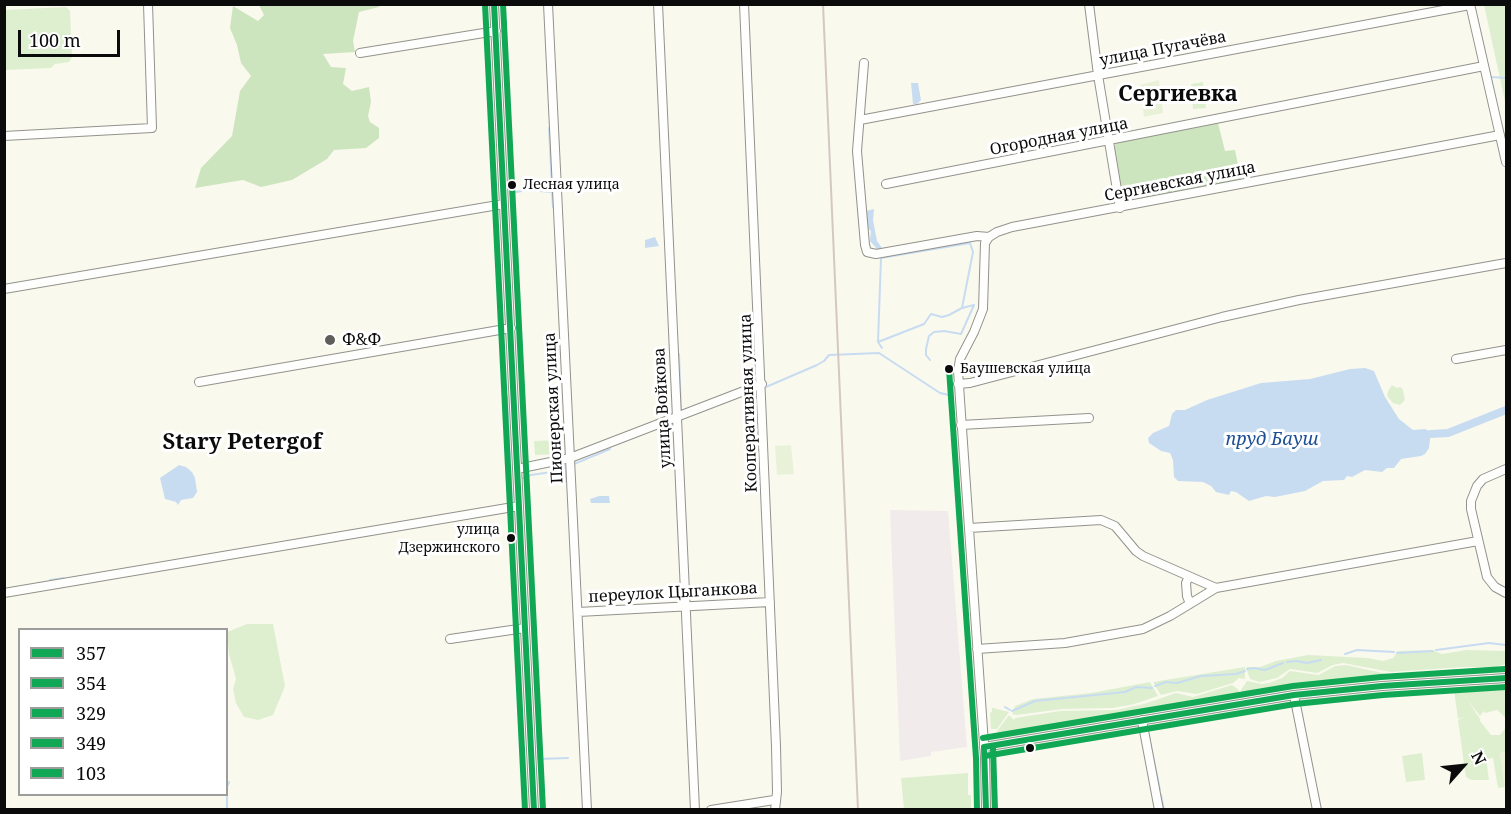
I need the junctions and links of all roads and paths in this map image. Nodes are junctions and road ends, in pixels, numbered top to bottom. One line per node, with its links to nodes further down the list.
1 (148, 4): 14 (street)
2 (494, 4): 8 (street)
3 (548, 4): 33 (street, Пионерская улица)
4 (658, 4): 30 (street, улица Войкова)
5 (744, 4): 28 (street, Кооперативная улица)
6 (1089, 4): 12 (street)
7 (1470, 5): 11 (street); 12 (street, улица Пугачёва)
8 (496, 32): 9 (street); 19 (street)
9 (360, 53)
10 (864, 63): 13 (street)
11 (1484, 66): 15 (street); 16 (street, Огородная улица)
12 (1098, 75): 13 (street, улица Пугачёва); 16 (street)
13 (860, 120): 21 (street, Сергиевская улица)
14 (4, 135)
15 (1500, 135): 17 (street); 20 (street, Сергиевская улица)
16 (1109, 141): 18 (street, Огородная улица); 20 (street)
17 (1506, 162)
18 (886, 184)
19 (504, 204): 23 (street); 24 (street)
20 (1120, 208): 21 (street, Сергиевская улица)
21 (989, 237): 29 (street)
22 (1506, 263): 29 (street)
23 (4, 289)
24 (511, 328): 27 (street); 34 (street)
25 (1506, 350): 26 (street)
26 (1456, 359)
27 (199, 382)
28 (762, 384): 30 (street); 43 (street, Кооперативная улица)
29 (958, 384): 32 (street)
30 (677, 417): 33 (street); 45 (street, улица Войкова)
31 (1089, 418): 32 (street)
32 (961, 425): 37 (street)
33 (570, 458): 34 (street); 46 (street, Пионерская улица)
34 (517, 469): 36 (street)
35 (1506, 469): 38 (street)
36 (519, 506): 41 (street); 47 (street)
37 (969, 528): 39 (street); 49 (street)
38 (1478, 541): 40 (street); 42 (street)
39 (1189, 576): 40 (street); 44 (street)
40 (1216, 588): 44 (street)
41 (4, 593)
42 (1506, 593)
43 (770, 602): 45 (street, переулок Цыганкова); 54 (street, Кооперативная улица)
44 (1190, 604): 49 (street)
45 (686, 606): 46 (street, переулок Цыганкова); 57 (street, улица Войкова)
46 (578, 612): 56 (street, Пионерская улица)
47 (525, 628): 48 (street); 55 (street)
48 (450, 639)
49 (977, 649): 53 (street)
50 (1506, 678): 51 (street)
51 (1294, 695): 52 (street); 62 (street)
52 (1142, 720): 53 (street); 61 (street)
53 (984, 747): 60 (street)
54 (774, 801): 58 (street); 59 (street, Кооперативная улица)
55 (534, 810)
56 (587, 810)
57 (695, 810)
58 (711, 810)
59 (775, 810)
60 (986, 810)
61 (1159, 810)
62 (1317, 810)

